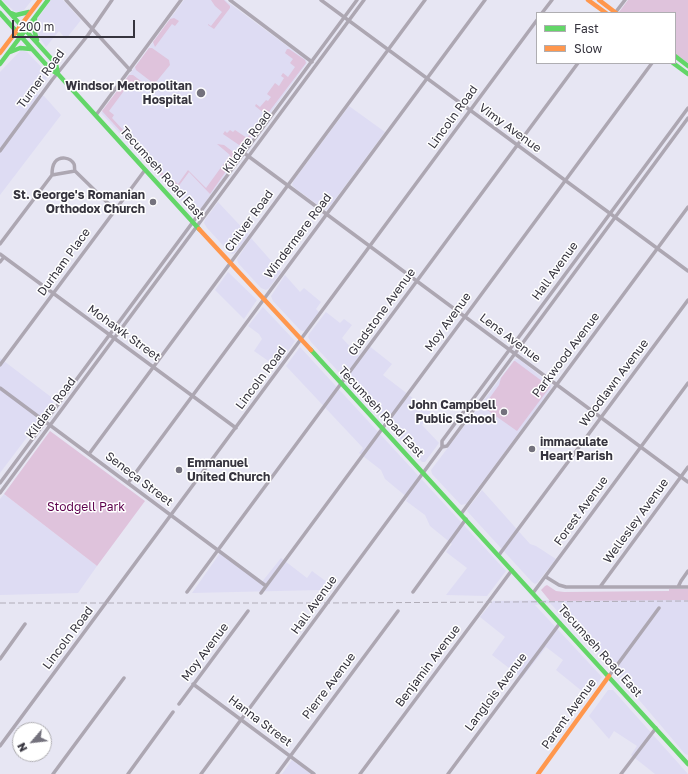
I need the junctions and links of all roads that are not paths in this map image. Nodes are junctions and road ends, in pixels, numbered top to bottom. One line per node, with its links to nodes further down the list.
1 (40, 0): 17 (main road)
2 (48, 0): 24 (main road)
3 (66, 0): 29 (street)
4 (112, 0): 29 (street, Turner Road)
5 (181, 0): 46 (street)
6 (230, 0): 39 (street)
7 (321, 0): 25 (street, Vimy Avenue)
8 (357, 0): 25 (street, Kildare Road)
9 (364, 0): 26 (street, Kildare Road)
10 (425, 0): 35 (street, Chilver Road)
11 (485, 0): 49 (street, Windermere Road)
12 (552, 0): 19 (street)
13 (588, 0): 20 (main road)
14 (599, 0): 21 (main road)
15 (625, 0): 22 (street)
16 (0, 2): 18 (main road, Tecumseh Road East)
17 (31, 11): 18 (main road); 28 (main road)
18 (10, 12): 28 (main road, Tecumseh Road East)
19 (543, 12)
20 (605, 12)
21 (615, 12)
22 (617, 12)
23 (0, 13): 31 (main road, Tecumseh Road East)
24 (36, 16): 30 (main road); 33 (main road)
25 (344, 17): 26 (street, Vimy Avenue); 39 (street, Kildare Road)
26 (349, 21): 35 (street, Vimy Avenue); 44 (street, Kildare Road)
27 (536, 21): 51 (street, Lincoln Road)
28 (21, 24): 30 (main road, Tecumseh Road East); 31 (main road)
29 (92, 29): 46 (street); 47 (street, Turner Road)
30 (26, 30): 32 (main road); 33 (main road, Tecumseh Road East)
31 (16, 31): 32 (main road, Tecumseh Road East); 36 (main road)
32 (21, 36): 34 (main road, Tecumseh Road East); 37 (main road)
33 (39, 46): 47 (main road, Tecumseh Road East)
34 (33, 50): 37 (main road); 47 (main road, Tecumseh Road East)
35 (388, 50): 49 (street, Vimy Avenue); 62 (street, Chilver Road)
36 (0, 53)
37 (8, 54): 40 (main road)
38 (676, 57): 45 (main road)
39 (312, 61): 44 (street); 56 (street, Kildare Road)
40 (0, 64)
41 (577, 64): 54 (street, Gladstone Avenue)
42 (651, 64): 61 (street, Moy Avenue)
43 (674, 64): 48 (main road)
44 (316, 65): 57 (street, Kildare Road)
45 (688, 66)
46 (130, 70): 52 (street)
47 (58, 74): 52 (main road, Tecumseh Road East); 55 (street, Turner Road)
48 (688, 74)
49 (427, 78): 51 (street, Vimy Avenue); 65 (street, Windermere Road)
50 (688, 108): 66 (street, Hall Avenue)
51 (470, 110): 54 (street, Vimy Avenue); 71 (street, Lincoln Road)
52 (96, 115): 59 (main road, Tecumseh Road East)
53 (688, 118): 67 (street, Hall Avenue)
54 (518, 145): 61 (street, Vimy Avenue); 78 (street, Gladstone Avenue)
55 (0, 151)
56 (244, 153): 57 (street, Lens Avenue); 68 (street, Kildare Road)
57 (249, 157): 62 (street, Lens Avenue); 69 (street, Kildare Road)
58 (75, 170): 60 (street); 60 (street); 64 (street)
59 (145, 170): 64 (street, Durham Place); 68 (main road, Tecumseh Road East)
60 (52, 175): 70 (street)
61 (565, 180): 66 (street, Vimy Avenue); 84 (street, Moy Avenue)
62 (288, 186): 65 (street, Lens Avenue); 76 (street, Chilver Road)
63 (688, 207): 72 (street, Parkwood Avenue)
64 (115, 210): 80 (street, Durham Place)
65 (326, 214): 71 (street, Lens Avenue); 82 (street, Windermere Road)
66 (610, 214): 67 (street, Vimy Avenue); 88 (street, Hall Avenue)
67 (615, 217): 72 (street, Vimy Avenue); 89 (street, Hall Avenue)
68 (193, 222): 69 (main road, Tecumseh Road East); 79 (street, Kildare Road)
69 (197, 227): 76 (main road, Tecumseh Road East); 81 (street, Kildare Road)
70 (0, 244)
71 (370, 247): 78 (street, Lens Avenue); 87 (street, Lincoln Road)
72 (657, 249): 77 (street, Vimy Avenue); 94 (street, Parkwood Avenue)
73 (0, 254): 74 (street, Mohawk Street)
74 (4, 257): 75 (street); 80 (street, Mohawk Street)
75 (0, 262)
76 (230, 263): 82 (main road, Tecumseh Road East); 91 (street, Chilver Road)
77 (688, 271)
78 (417, 281): 84 (street, Lens Avenue); 93 (street, Gladstone Avenue)
79 (140, 293): 81 (street); 85 (street, Kildare Road)
80 (53, 294): 85 (street, Mohawk Street); 90 (street, Durham Place)
81 (146, 296): 86 (street, Kildare Road)
82 (264, 299): 87 (main road, Tecumseh Road East); 96 (street, Windermere Road)
83 (688, 300): 97 (street, Woodlawn Avenue)
84 (464, 316): 88 (street, Lens Avenue); 101 (street, Moy Avenue)
85 (109, 335): 86 (street, Mohawk Street); 98 (street, Kildare Road)
86 (115, 339): 91 (street, Mohawk Street); 99 (street, Kildare Road)
87 (301, 340): 93 (main road, Tecumseh Road East); 100 (street, Lincoln Road)
88 (509, 350): 89 (street, Lens Avenue); 102 (street, Hall Avenue)
89 (515, 354): 94 (street, Lens Avenue); 102 (street, Hall Avenue)
90 (0, 365)
91 (153, 367): 96 (street, Mohawk Street); 104 (street, Chilver Road)
92 (688, 383): 103 (street, Forest Avenue)
93 (341, 384): 101 (main road, Tecumseh Road East); 115 (street, Gladstone Avenue)
94 (556, 385): 97 (street, Lens Avenue); 112 (street, Parkwood Avenue)
95 (0, 388): 98 (street, Seneca Street)
96 (192, 396): 100 (street, Mohawk Street); 110 (street, Windermere Road)
97 (601, 418): 103 (street, Lens Avenue); 116 (street, Woodlawn Avenue)
98 (45, 422): 99 (street, Seneca Street); 109 (street, Kildare Road)
99 (50, 425): 104 (street, Seneca Street); 111 (street, Kildare Road)
100 (236, 428): 113 (street, Lincoln Road)
101 (382, 429): 106 (main road, Tecumseh Road East); 120 (street, Moy Avenue)
102 (442, 447): 106 (street, Hall Avenue)
103 (641, 447): 107 (street, Lens Avenue); 119 (street, Forest Avenue)
104 (89, 454): 110 (street, Seneca Street)
105 (688, 467): 107 (street, Wellesley Avenue)
106 (423, 473): 112 (main road, Tecumseh Road East); 139 (street, Hall Avenue)
107 (681, 477): 108 (street, Lens Avenue); 121 (street, Wellesley Avenue)
108 (688, 482)
109 (0, 483)
110 (128, 483): 113 (street, Seneca Street)
111 (0, 493)
112 (461, 514): 114 (main road, Tecumseh Road East)
113 (171, 515): 115 (street, Seneca Street); 141 (street, Lincoln Road)
114 (466, 519): 116 (main road, Tecumseh Road East); 125 (street)
115 (218, 550): 120 (street, Seneca Street); 124 (street, Gladstone Avenue)
116 (499, 555): 117 (main road, Tecumseh Road East)
117 (512, 570): 127 (main road, Tecumseh Road East); 149 (street, Benjamin Avenue)
118 (688, 571): 122 (street)
119 (546, 576): 121 (street); 127 (street, Forest Avenue)
120 (266, 586): 126 (street, Moy Avenue)
121 (600, 587): 122 (street)
122 (678, 587): 123 (street)
123 (688, 587)
124 (187, 592)
125 (413, 592)
126 (261, 593)
127 (534, 593): 131 (main road, Tecumseh Road East)
128 (660, 608): 134 (street, Parent Avenue)
129 (248, 611): 136 (street, Moy Avenue)
130 (398, 611): 142 (street, Pierre Avenue)
131 (560, 623): 134 (main road, Tecumseh Road East); 150 (street, Langlois Avenue)
132 (25, 624): 133 (street)
133 (0, 659)
134 (610, 676): 140 (main road, Tecumseh Road East); 151 (main road, Parent Avenue)
135 (124, 678): 144 (street)
136 (193, 684): 137 (street, Moy Avenue); 139 (street, Hanna Street)
137 (179, 704)
138 (173, 712): 145 (street)
139 (241, 720): 142 (street, Hanna Street); 146 (street, Hall Avenue)
140 (656, 728): 143 (main road, Tecumseh Road East); 152 (street)
141 (0, 746)
142 (290, 756): 147 (street, Pierre Avenue); 148 (street, Hanna Street)
143 (687, 762)
144 (53, 774)
145 (128, 774)
146 (201, 774)
147 (277, 774)
148 (314, 774)
149 (360, 774)
150 (448, 774)
151 (538, 774)
152 (621, 774)

